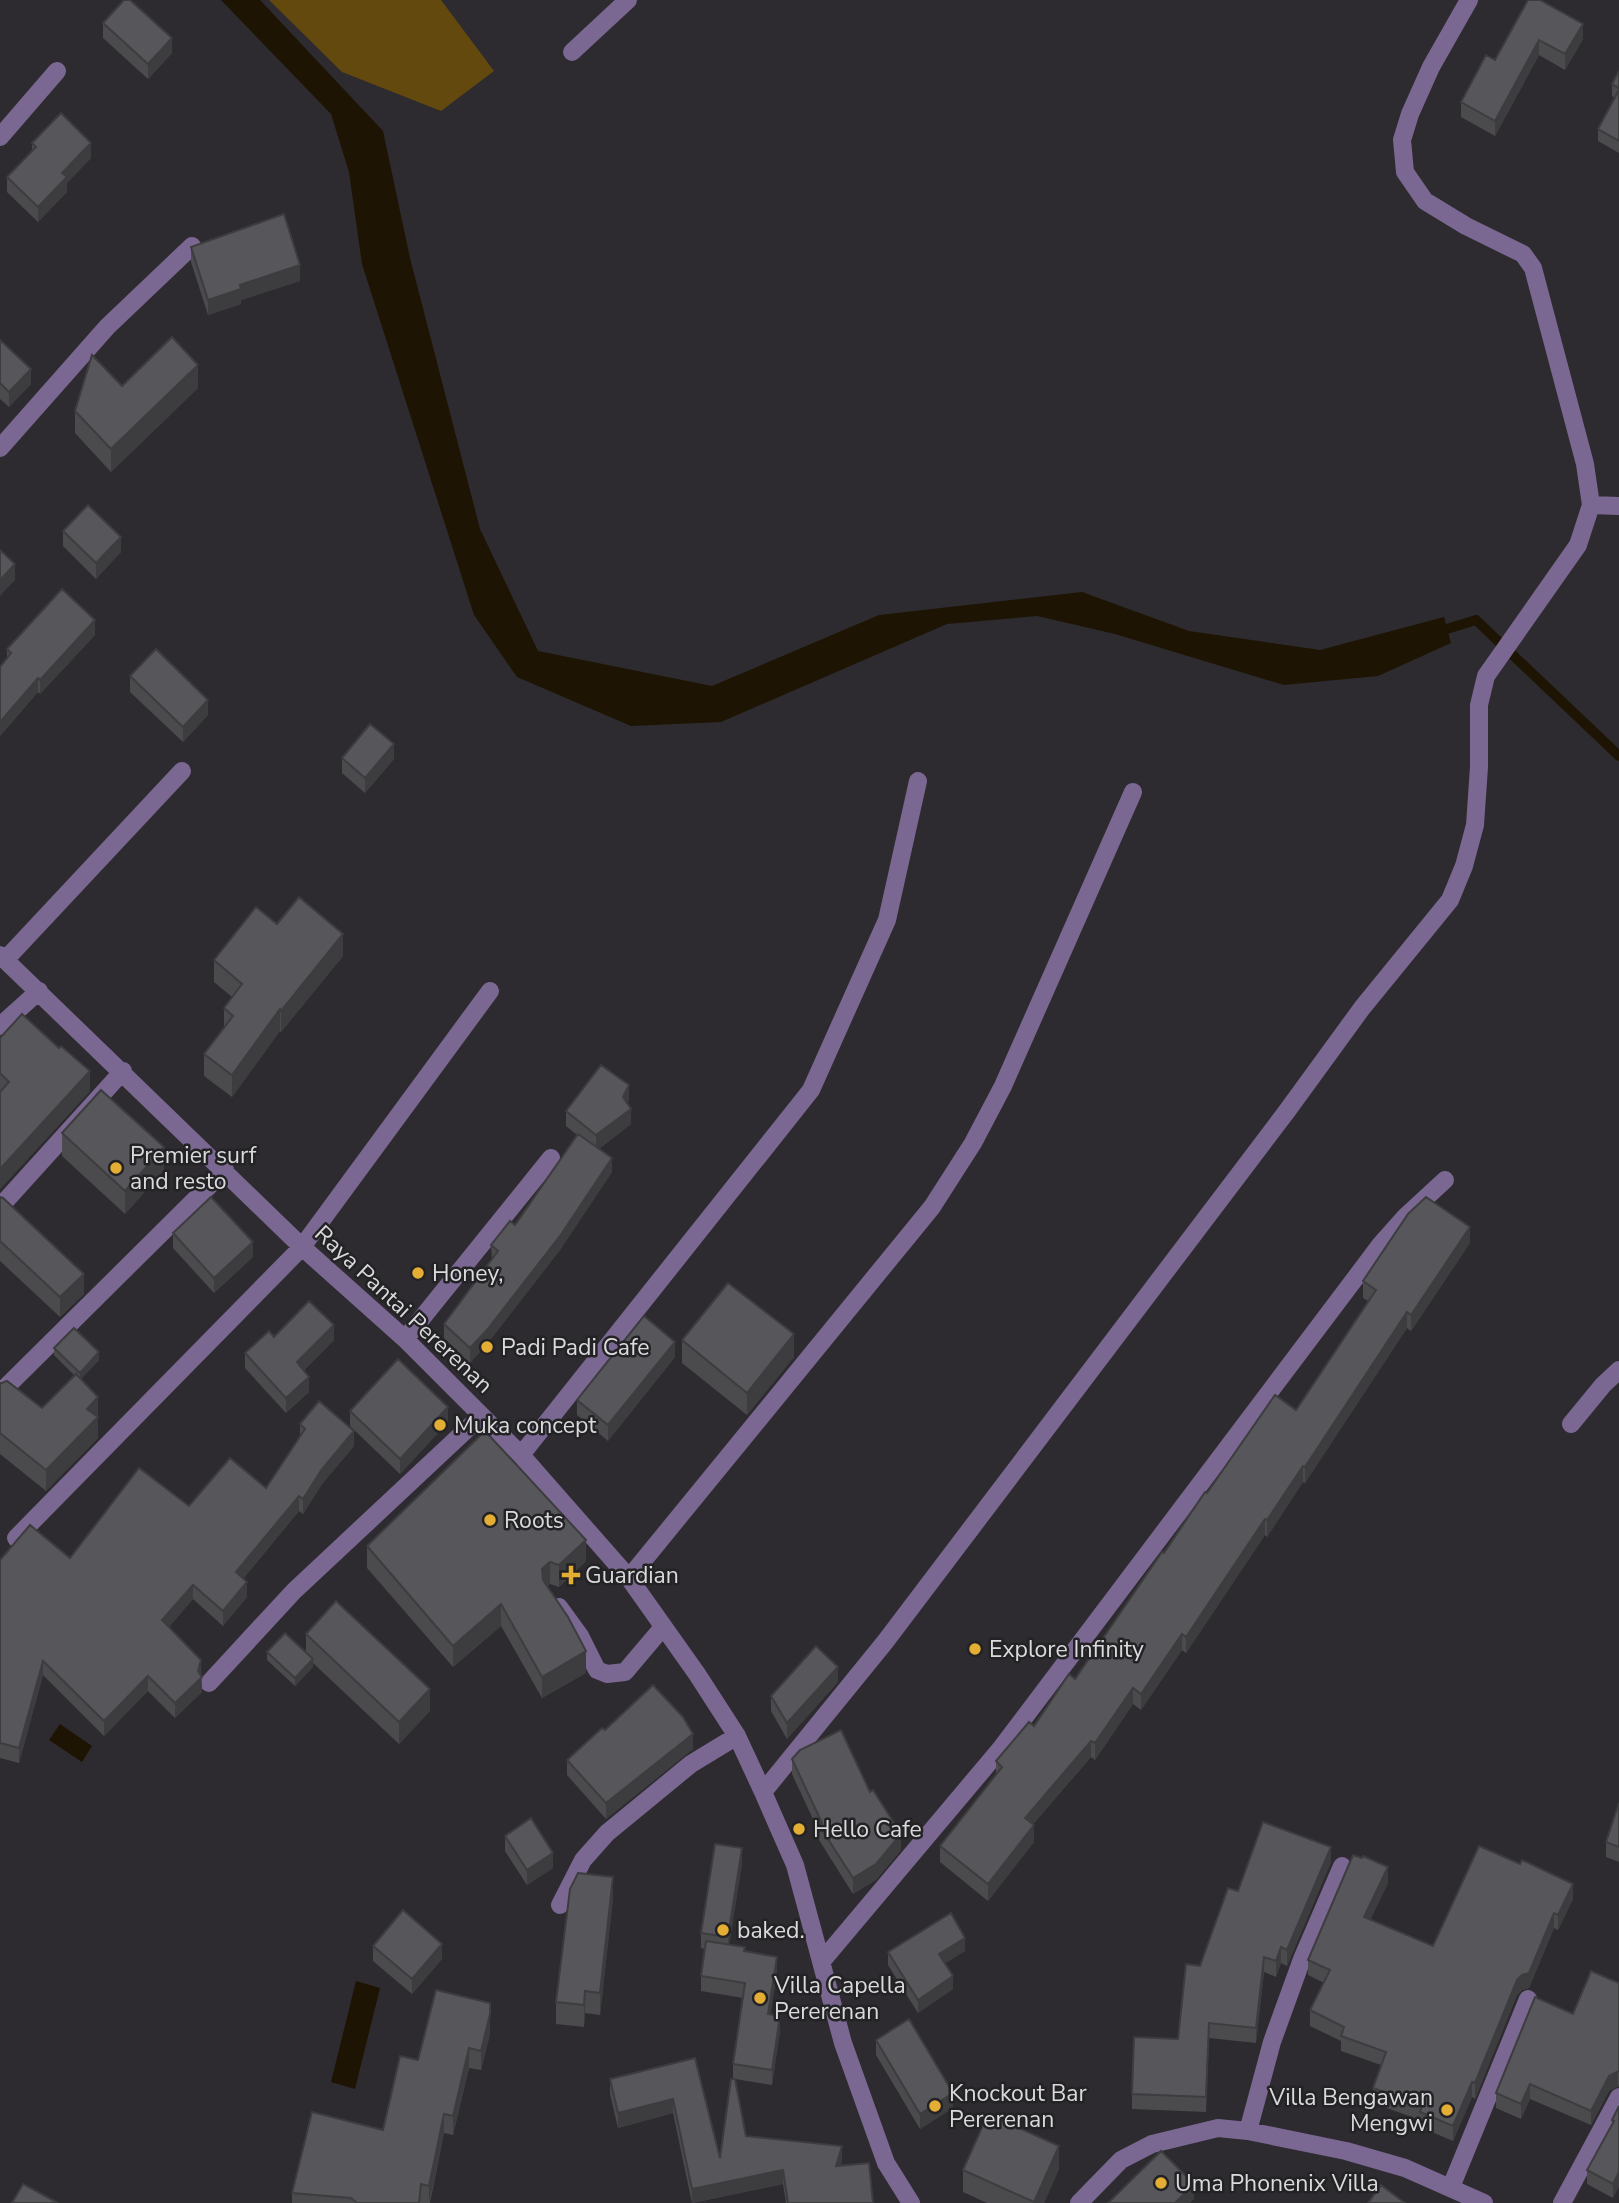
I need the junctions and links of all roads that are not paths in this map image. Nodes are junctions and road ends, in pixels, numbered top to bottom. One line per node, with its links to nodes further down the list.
1 (628, 0): 3 (street)
2 (1469, 0): 8 (street)
3 (572, 52)
4 (57, 71): 5 (street)
5 (0, 137)
6 (192, 246): 7 (street)
7 (0, 448)
8 (1591, 505): 9 (street); 35 (street)
9 (1619, 506)
10 (182, 771): 13 (street)
11 (918, 781): 28 (street)
12 (1133, 792): 30 (street)
13 (2, 957): 14 (street, Raya Pantai Pererenan)
14 (39, 991): 16 (street); 17 (street, Raya Pantai Pererenan)
15 (489, 991): 22 (street)
16 (0, 1026)
17 (122, 1071): 19 (street, Raya Pantai Pererenan); 21 (street)
18 (551, 1158): 23 (street)
19 (225, 1170): 22 (street, Raya Pantai Pererenan); 25 (street)
20 (1446, 1180): 38 (street)
21 (0, 1207)
22 (302, 1247): 23 (street, Raya Pantai Pererenan); 29 (street)
23 (405, 1339): 26 (street, Raya Pantai Pererenan)
24 (1619, 1370): 27 (street)
25 (0, 1393)
26 (481, 1416): 28 (street, Raya Pantai Pererenan); 33 (street)
27 (1571, 1424)
28 (521, 1455): 30 (street, Raya Pantai Pererenan)
29 (16, 1538)
30 (629, 1578): 32 (street, Raya Pantai Pererenan)
31 (552, 1595): 32 (street)
32 (663, 1627): 34 (street, Raya Pantai Pererenan)
33 (209, 1683)
34 (737, 1736): 35 (street, Raya Pantai Pererenan); 37 (street)
35 (763, 1792): 38 (street, Raya Pantai Pererenan)
36 (1342, 1866): 41 (street)
37 (560, 1905)
38 (822, 1961): 43 (street, Raya Pantai Pererenan)
39 (1528, 1999): 42 (street)
40 (1619, 2097): 46 (street)
41 (1248, 2131): 42 (street); 44 (street)
42 (1451, 2187): 45 (street)
43 (911, 2203)
44 (1079, 2203)
45 (1484, 2203)
46 (1562, 2203)

